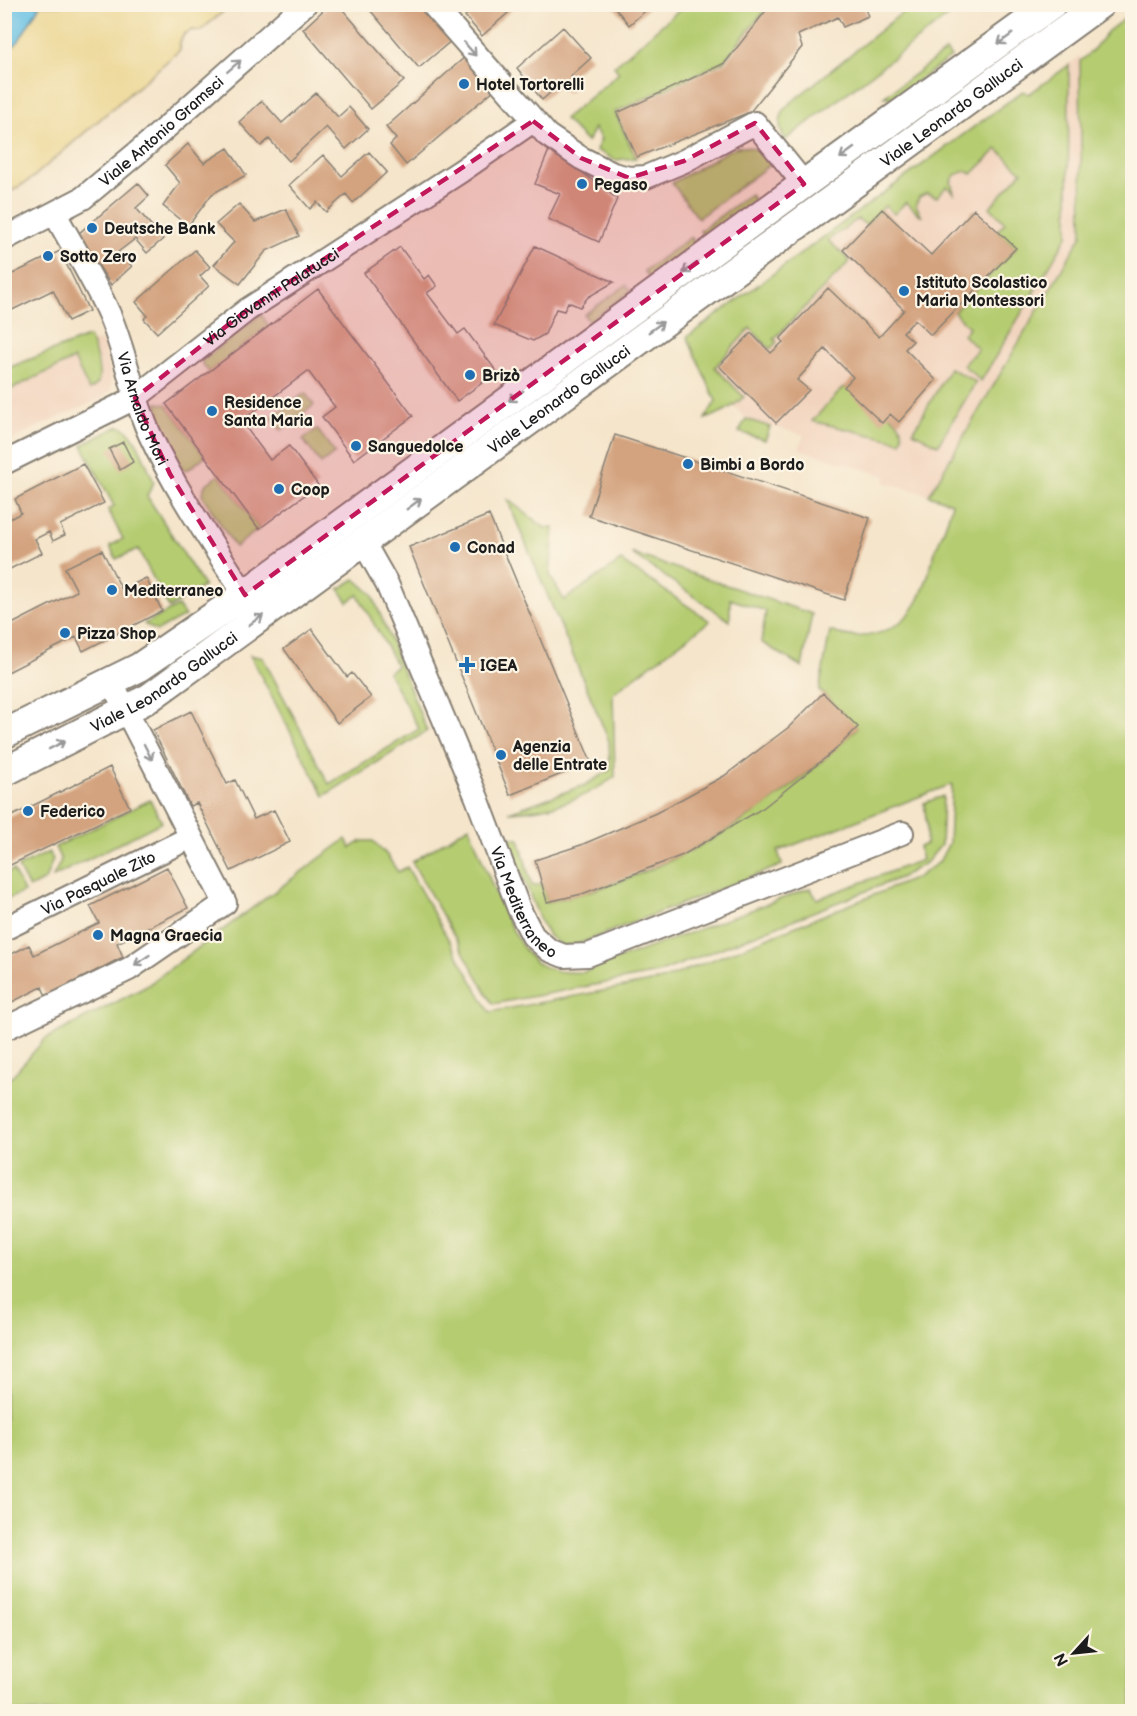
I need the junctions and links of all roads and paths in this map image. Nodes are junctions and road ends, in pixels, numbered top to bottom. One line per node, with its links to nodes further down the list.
1 (305, 4): 7 (street, Viale Antonio Gramsci, one-way to 1)
2 (432, 4): 5 (street, one-way to 5)
3 (1052, 4): 6 (street, Viale Leonardo Gallucci, one-way to 6)
4 (1100, 4): 11 (street, Viale Leonardo Gallucci, one-way to 4)
5 (533, 121): 6 (street); 9 (street, Via Giovanni Palatucci)
6 (804, 184): 12 (street, Viale Leonardo Gallucci, one-way to 12)
7 (55, 214): 8 (street, Viale Antonio Gramsci); 9 (street, Via Arnaldo Mori)
8 (4, 239)
9 (135, 398): 10 (street, Via Giovanni Palatucci); 12 (street, Via Arnaldo Mori)
10 (4, 463)
11 (359, 544): 14 (street, Viale Leonardo Gallucci, one-way to 11); 17 (street, Via Mediterraneo)
12 (244, 595): 13 (street, Viale Leonardo Gallucci)
13 (111, 681): 14 (street); 15 (street, Viale Leonardo Gallucci)
14 (126, 710): 16 (street, Viale Leonardo Gallucci, one-way to 14); 18 (street, one-way to 18)
15 (4, 735)
16 (4, 772)
17 (902, 833)
18 (191, 837): 19 (street, Via Pasquale Zito); 20 (street, one-way to 20)
19 (4, 929)
20 (4, 1029)

